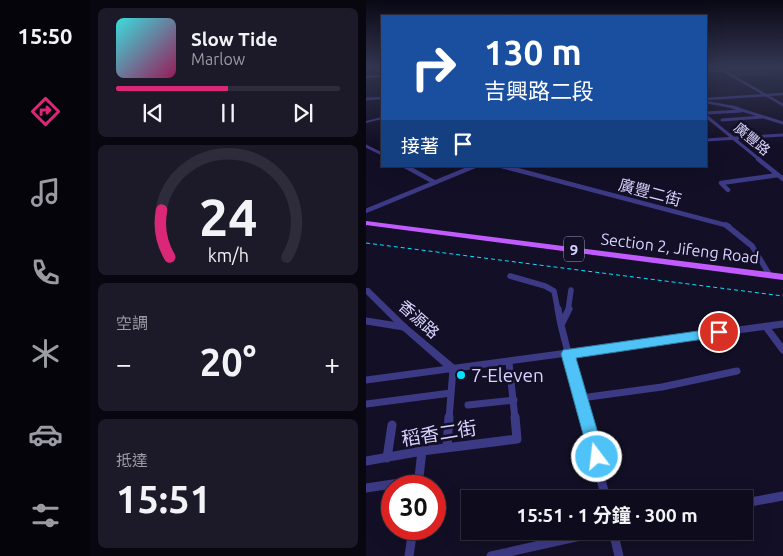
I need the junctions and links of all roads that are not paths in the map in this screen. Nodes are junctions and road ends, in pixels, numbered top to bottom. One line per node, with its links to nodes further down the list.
1 (762, 93): 3 (street)
2 (783, 94): 3 (street)
3 (766, 95): 6 (street); 8 (street)
4 (366, 97): 5 (street)
5 (381, 98)
6 (707, 100)
7 (707, 100): 9 (street)
8 (783, 105)
9 (748, 111): 10 (street); 13 (street)
10 (727, 112): 11 (street); 15 (street)
11 (707, 114)
12 (707, 115): 20 (street, 廣豐路)
13 (766, 117): 15 (street); 18 (street)
14 (381, 118): 17 (street)
15 (735, 118): 16 (street)
16 (722, 120)
17 (366, 122)
18 (783, 123)
19 (783, 135): 20 (street)
20 (733, 138): 21 (street); 27 (street, 廣豐路)
21 (707, 140)
22 (366, 146): 23 (street)
23 (381, 154)
24 (407, 167): 29 (street)
25 (472, 167): 29 (street)
26 (506, 167): 33 (street, 廣豐二街)
27 (778, 175): 28 (street, 廣豐路); 30 (street)
28 (783, 179)
29 (434, 182): 31 (street)
30 (728, 190)
31 (366, 211)
32 (366, 222): 33 (main road, Section 2, Jifeng Road / 9)
33 (769, 274): 35 (main road, Section 2, Jifeng Road / 9)
34 (510, 276): 40 (street)
35 (783, 277)
36 (366, 290): 41 (street, 香源路)
37 (571, 290): 40 (street)
38 (366, 321): 41 (street)
39 (783, 324): 42 (street)
40 (561, 325): 44 (street)
41 (404, 327): 46 (street, 香源路)
42 (766, 327): 43 (street); 44 (street)
43 (783, 350)
44 (568, 354): 45 (street); 50 (street)
45 (509, 362): 46 (street); 51 (street)
46 (454, 369): 48 (street); 49 (street)
47 (737, 371): 50 (street)
48 (366, 380)
49 (451, 393): 52 (street); 55 (street)
50 (582, 398): 62 (street)
51 (514, 400): 53 (street); 55 (street, 稻香二街)
52 (366, 404)
53 (468, 405)
54 (392, 425): 57 (street)
55 (448, 447): 56 (street, 稻香二街)
56 (422, 451): 57 (street, 稻香二街); 59 (street)
57 (387, 458): 58 (street, 稻香二街)
58 (366, 461)
59 (420, 475)
60 (381, 487): 61 (street)
61 (366, 488)
62 (604, 490)
63 (783, 496): 64 (street)
64 (753, 502)
65 (411, 540): 69 (street)
66 (571, 540): 68 (street)
67 (615, 540): 71 (street)
68 (525, 553): 70 (street)
69 (409, 556)
70 (491, 556)
71 (619, 556)

